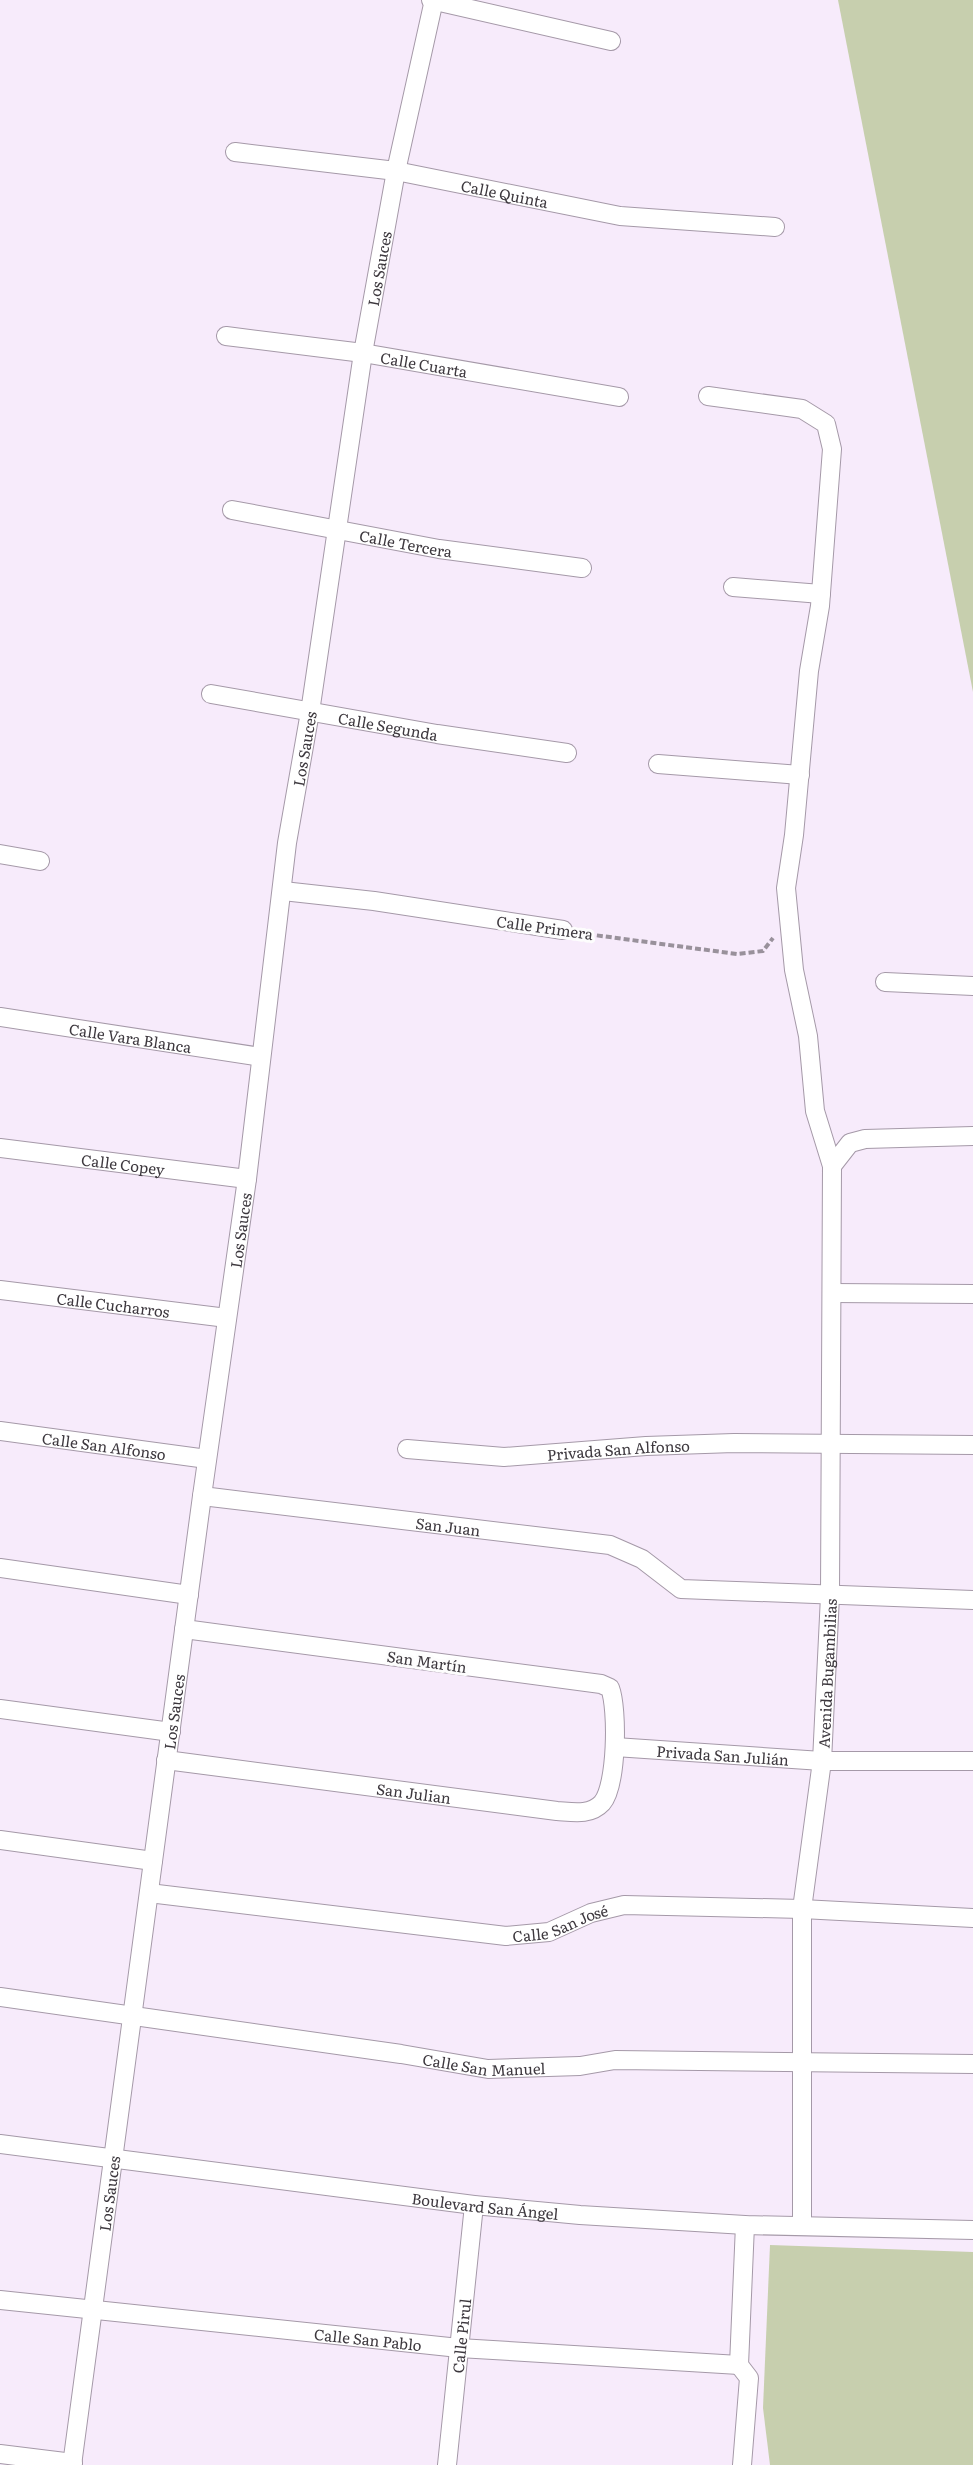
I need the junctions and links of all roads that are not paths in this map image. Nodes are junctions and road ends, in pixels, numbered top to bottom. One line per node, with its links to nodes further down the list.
1 (433, 0): 2 (street); 4 (street, Los Sauces)
2 (611, 41)
3 (235, 152): 4 (street, Calle Quinta)
4 (396, 171): 5 (street, Calle Quinta); 7 (street, Los Sauces)
5 (775, 227)
6 (226, 336): 7 (street, Calle Cuarta)
7 (363, 353): 9 (street, Calle Cuarta); 11 (street, Los Sauces)
8 (708, 396): 14 (street, Avenida Bugambilias)
9 (619, 397)
10 (232, 510): 11 (street, Calle Tercera)
11 (338, 530): 12 (street, Calle Tercera); 16 (street, Los Sauces)
12 (582, 568)
13 (733, 587): 14 (street)
14 (821, 594): 19 (street, Avenida Bugambilias)
15 (211, 694): 16 (street, Calle Segunda)
16 (310, 712): 17 (street, Calle Segunda); 22 (street, Los Sauces)
17 (567, 753)
18 (658, 764): 19 (street)
19 (800, 775): 30 (street, Avenida Bugambilias)
20 (0, 854): 21 (street)
21 (40, 861)
22 (283, 891): 23 (street, Calle Primera); 27 (street, Los Sauces)
23 (563, 930)
24 (885, 982): 25 (street)
25 (973, 986)
26 (0, 1017): 27 (street, Calle Vara Blanca)
27 (261, 1057): 31 (street, Los Sauces)
28 (973, 1136): 30 (street)
29 (0, 1148): 31 (street, Calle Copey)
30 (832, 1166): 33 (street, Avenida Bugambilias)
31 (247, 1179): 35 (street, Los Sauces)
32 (0, 1290): 35 (street, Calle Cucharros)
33 (832, 1293): 34 (street); 37 (street, Avenida Bugambilias)
34 (973, 1294)
35 (227, 1318): 40 (street, Los Sauces)
36 (0, 1431): 40 (street, Calle San Alfonso)
37 (829, 1443): 38 (street); 39 (street, Privada San Alfonso); 44 (street, Avenida Bugambilias)
38 (973, 1445)
39 (407, 1449)
40 (207, 1460): 41 (street, Los Sauces)
41 (202, 1496): 43 (street, Los Sauces); 44 (street, San Juan)
42 (0, 1568): 43 (street)
43 (189, 1595): 46 (street, Los Sauces)
44 (830, 1596): 45 (street); 51 (street, Avenida Bugambilias)
45 (973, 1600)
46 (184, 1629): 48 (street, Los Sauces); 49 (street, San Martín)
47 (0, 1709): 48 (street)
48 (171, 1732): 50 (street, Los Sauces)
49 (615, 1747): 50 (street, San Julian); 51 (street, Privada San Julián)
50 (166, 1760): 54 (street, Los Sauces)
51 (822, 1761): 52 (street, Privada San Julián); 56 (street, Avenida Bugambilias)
52 (973, 1761)
53 (0, 1840): 54 (street)
54 (153, 1861): 55 (street, Los Sauces)
55 (149, 1893): 56 (street, Calle San José); 59 (street, Los Sauces)
56 (802, 1909): 57 (street, Calle San José); 60 (street, Avenida Bugambilias)
57 (973, 1918)
58 (0, 1997): 59 (street, Calle San Manuel)
59 (132, 2016): 60 (street, Calle San Manuel); 63 (street, Los Sauces)
60 (802, 2062): 61 (street, Calle San Manuel); 66 (street, Avenida Bugambilias)
61 (973, 2064)
62 (0, 2144): 63 (street, Boulevard San Ángel)
63 (113, 2158): 64 (street, Boulevard San Ángel); 69 (street, Los Sauces)
64 (474, 2205): 65 (street, Boulevard San Ángel); 70 (street, Calle Pirul)
65 (745, 2225): 66 (street, Boulevard San Ángel); 71 (street)
66 (802, 2226): 67 (street, Boulevard San Ángel)
67 (973, 2230)
68 (0, 2300): 69 (street, Calle San Pablo)
69 (93, 2310): 70 (street, Calle San Pablo); 73 (street, Los Sauces)
70 (459, 2348): 71 (street, Calle San Pablo); 74 (street, Calle Pirul)
71 (738, 2365): 75 (street)
72 (0, 2454): 73 (street)
73 (73, 2464)
74 (447, 2465)
75 (742, 2465)

